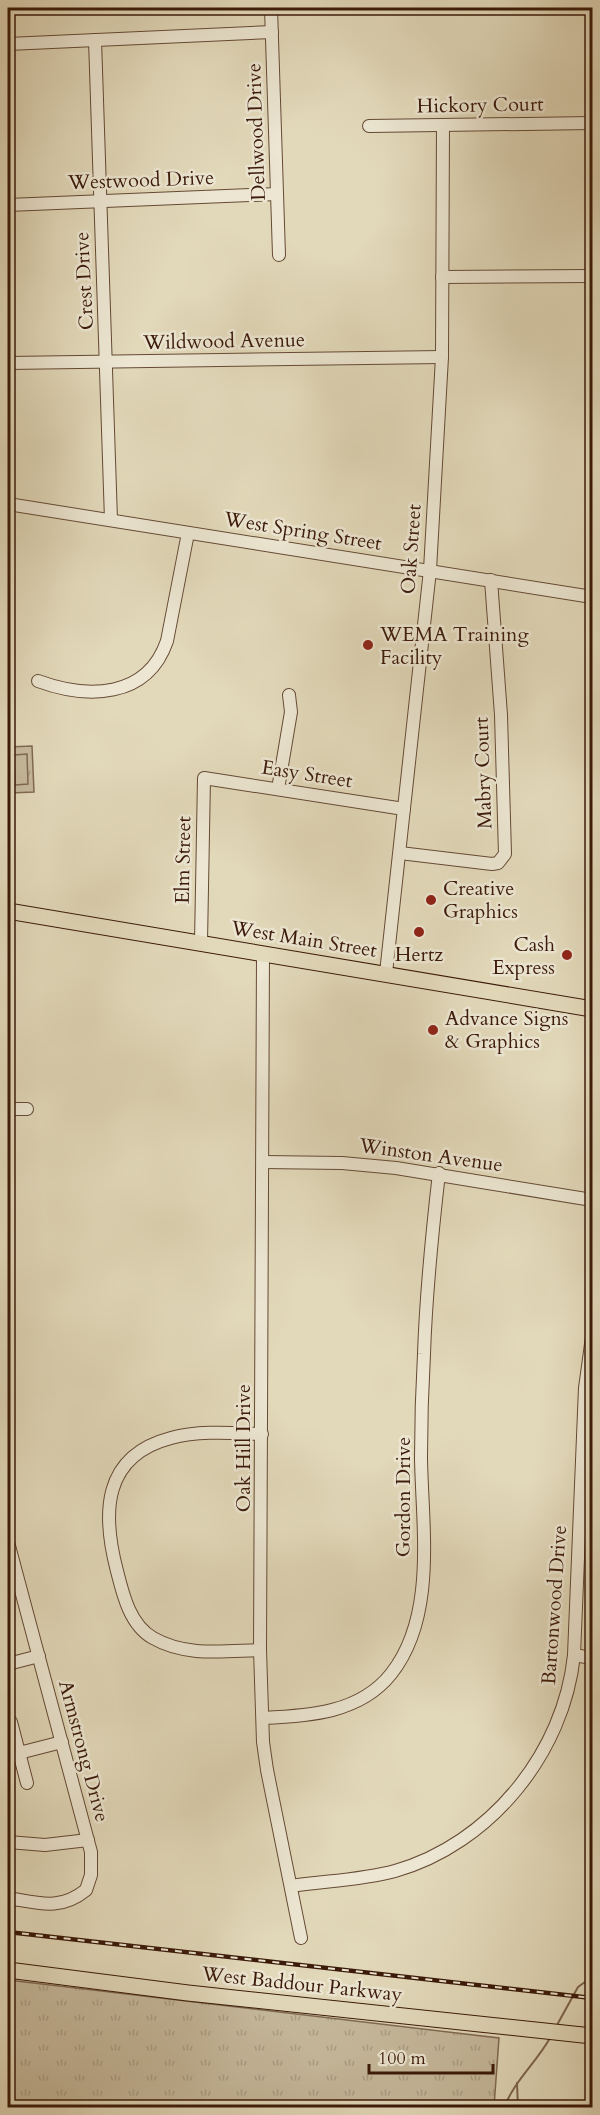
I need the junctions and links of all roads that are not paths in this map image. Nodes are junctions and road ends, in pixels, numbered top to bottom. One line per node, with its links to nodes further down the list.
1 (271, 8): 2 (street, Dellwood Drive)
2 (272, 32): 3 (street); 8 (street, Dellwood Drive)
3 (95, 40): 4 (street); 9 (street, Crest Drive)
4 (8, 44)
5 (592, 123): 6 (street, Hickory Court)
6 (443, 124): 7 (street, Hickory Court); 13 (street, Oak Street)
7 (369, 126)
8 (277, 194): 9 (street, Westwood Drive); 11 (street, Dellwood Drive)
9 (100, 201): 10 (street, Westwood Drive); 16 (street, Crest Drive)
10 (8, 205)
11 (279, 255)
12 (592, 276): 13 (street)
13 (442, 277): 14 (street, Oak Street)
14 (442, 357): 16 (street, Wildwood Avenue); 20 (street, Oak Street)
15 (8, 363): 16 (street, Wildwood Avenue)
16 (107, 363): 18 (street, Crest Drive)
17 (8, 504): 18 (street, West Spring Street)
18 (111, 520): 19 (street, West Spring Street)
19 (188, 533): 20 (street, West Spring Street); 23 (street)
20 (430, 570): 21 (street, West Spring Street); 27 (street, Oak Street)
21 (491, 580): 22 (street, West Spring Street); 28 (street, Mabry Court)
22 (592, 597)
23 (38, 681)
24 (289, 695): 26 (street)
25 (204, 778): 26 (street, Easy Street); 30 (street, Elm Street)
26 (278, 789): 27 (street, Easy Street)
27 (404, 809): 28 (street, Oak Street)
28 (400, 853): 32 (street, Oak Street)
29 (8, 911): 30 (main road, West Main Street)
30 (201, 942): 31 (main road, West Main Street)
31 (263, 955): 32 (main road, West Main Street); 36 (street, Oak Hill Drive)
32 (386, 973): 33 (main road, West Main Street)
33 (592, 1009)
34 (8, 1109): 35 (street)
35 (27, 1110)
36 (263, 1162): 37 (street, Winston Avenue); 40 (street, Oak Hill Drive)
37 (439, 1173): 38 (street, Winston Avenue); 48 (street, Gordon Drive)
38 (592, 1200)
39 (592, 1337): 44 (street, Bartonwood Drive)
40 (262, 1434): 43 (street, Oak Hill Drive); 43 (street)
41 (8, 1542): 42 (street, Armstrong Drive)
42 (10, 1562): 45 (street, Armstrong Drive)
43 (260, 1650): 48 (street, Oak Hill Drive)
44 (574, 1655): 46 (street); 55 (street, Bartonwood Drive)
45 (39, 1656): 47 (street); 50 (street, Armstrong Drive)
46 (592, 1658)
47 (8, 1664)
48 (263, 1718): 55 (street, Oak Hill Drive)
49 (10, 1722): 51 (street)
50 (62, 1742): 51 (street); 53 (street, Armstrong Drive)
51 (18, 1753): 52 (street)
52 (27, 1783)
53 (88, 1840): 54 (street); 56 (street, Armstrong Drive)
54 (8, 1842)
55 (291, 1886): 57 (street, Oak Hill Drive)
56 (8, 1898)
57 (301, 1938)
58 (8, 1970): 59 (main road, West Baddour Parkway)
59 (592, 2036)

